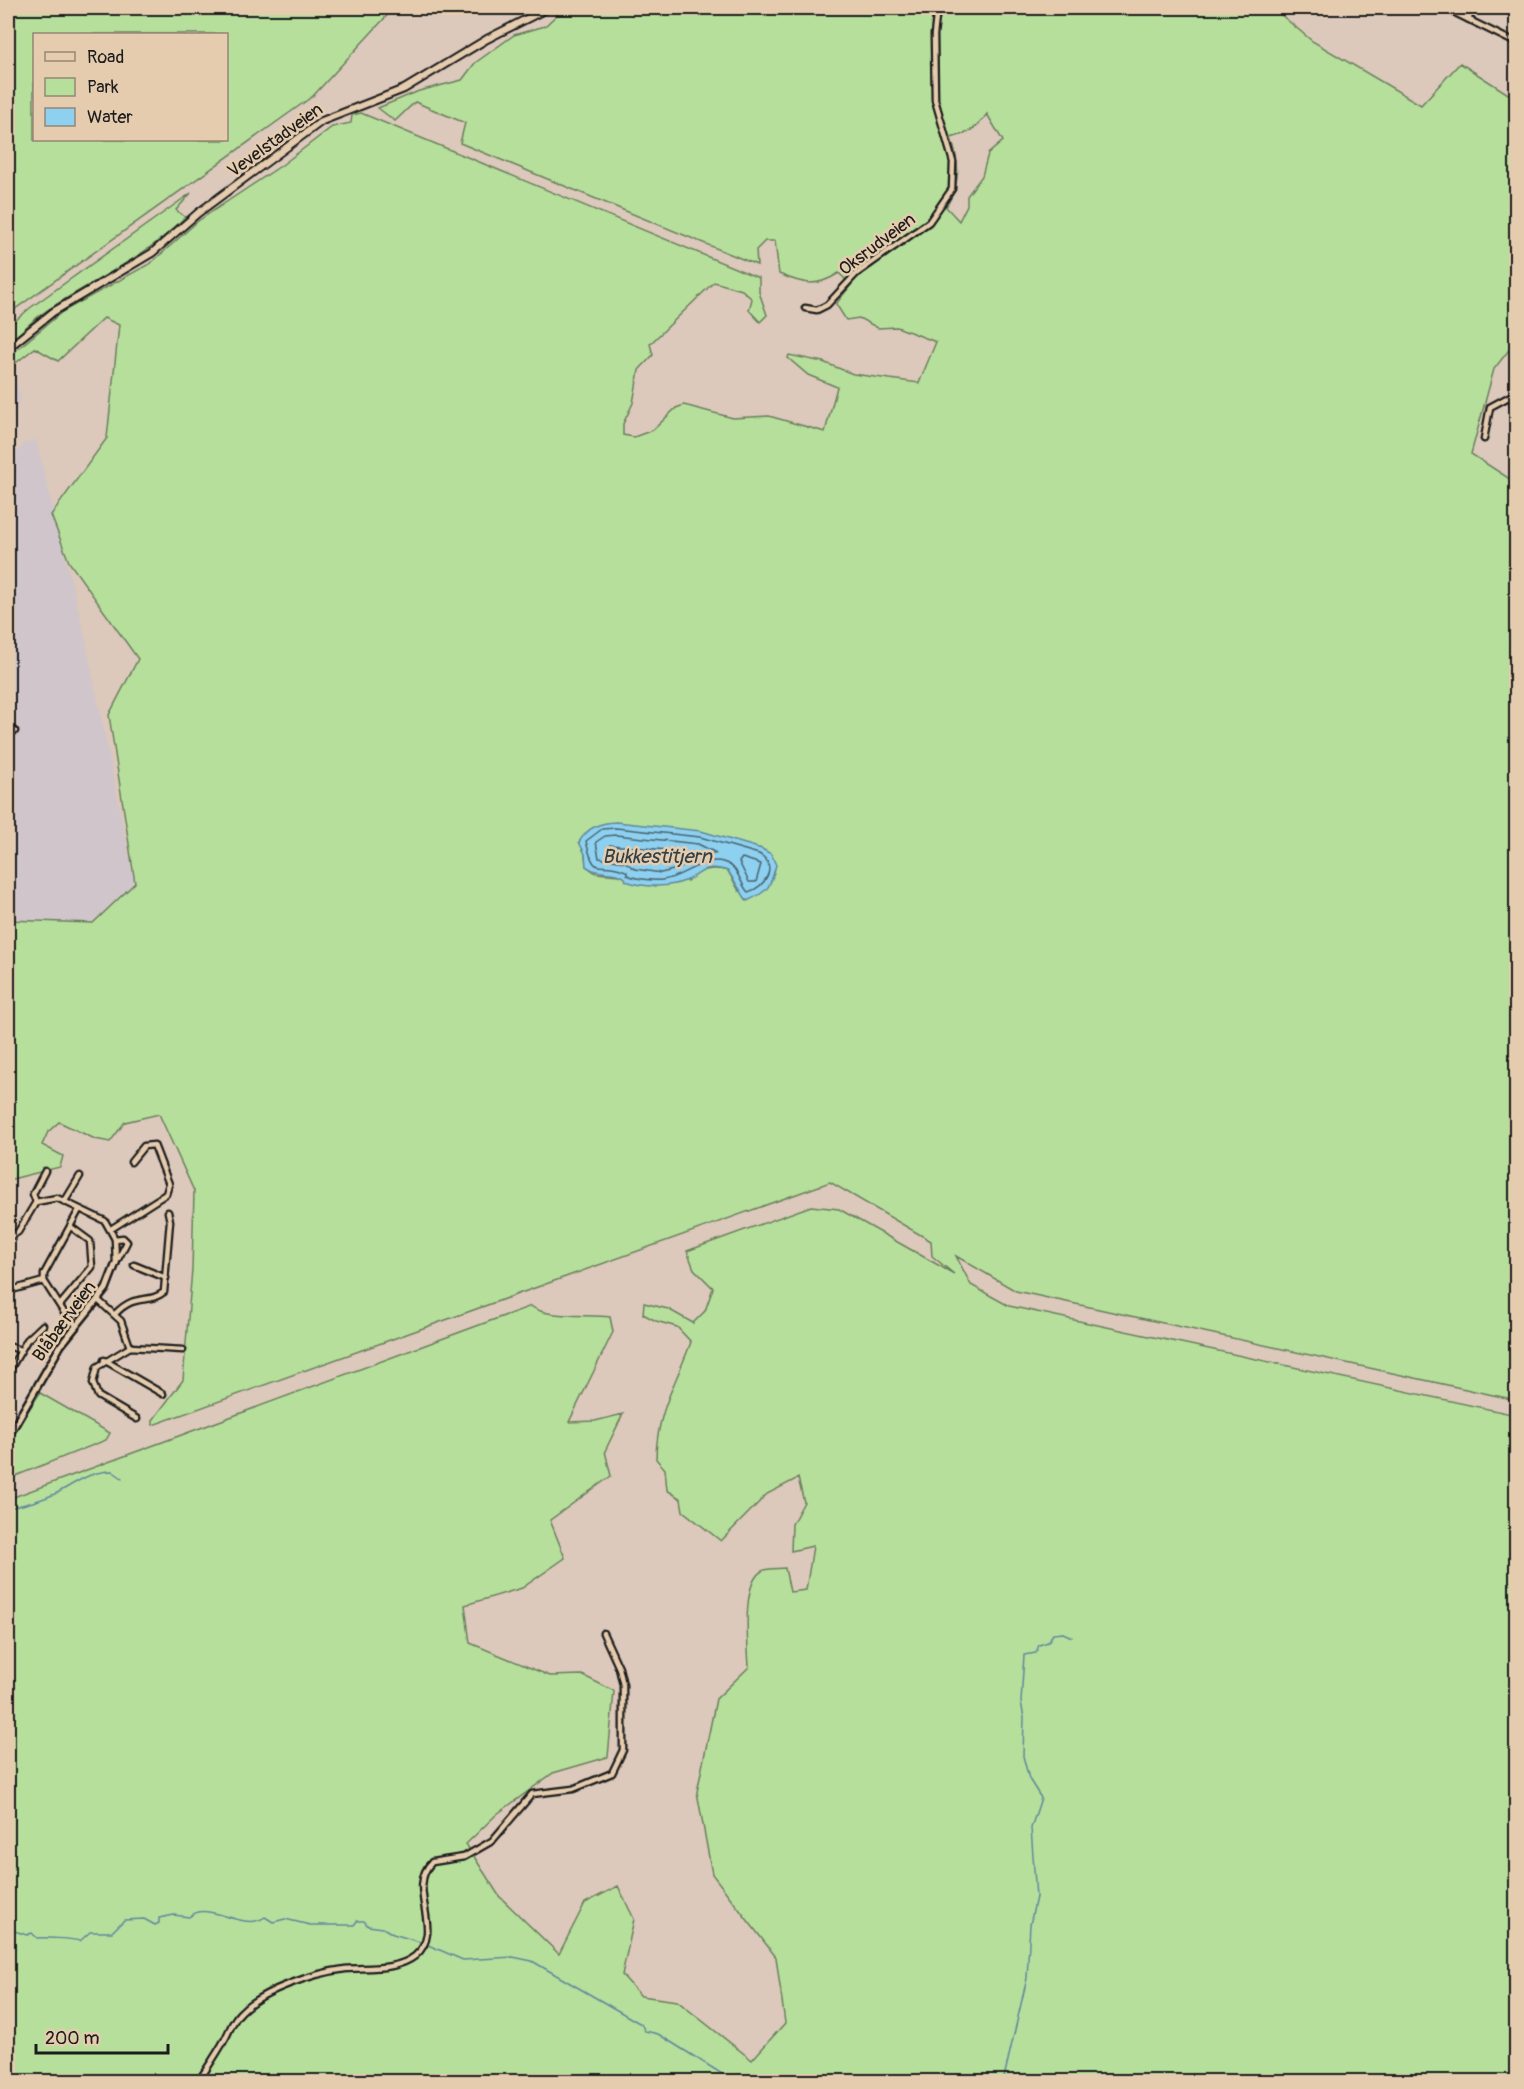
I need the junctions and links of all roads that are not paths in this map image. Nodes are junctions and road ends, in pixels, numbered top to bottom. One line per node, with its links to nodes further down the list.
1 (548, 8): 8 (main road, Vevelstadveien)
2 (937, 8): 7 (street, Oksrudveien)
3 (1445, 8): 5 (street)
4 (1474, 8): 5 (street)
5 (1468, 19): 6 (street)
6 (1516, 43)
7 (805, 308)
8 (8, 348)
9 (1516, 393): 10 (street)
10 (1512, 397): 11 (street); 12 (street)
11 (1516, 420)
12 (1484, 439)
13 (15, 731): 14 (street)
14 (8, 733)
15 (131, 1162): 23 (street)
16 (45, 1171): 19 (street)
17 (80, 1176): 18 (street)
18 (65, 1201): 19 (street); 20 (street)
19 (36, 1202): 24 (street)
20 (80, 1210): 22 (street); 23 (street, Blåbærveien)
21 (168, 1212): 28 (street)
22 (71, 1227): 29 (street); 32 (street)
23 (111, 1229): 25 (street, Blåbærveien)
24 (8, 1238)
25 (115, 1239): 26 (street, Blåbærveien); 26 (street)
26 (116, 1263): 31 (street, Blåbærveien)
27 (135, 1265): 28 (street)
28 (166, 1278): 33 (street)
29 (44, 1281): 30 (street); 32 (street)
30 (8, 1291)
31 (98, 1300): 33 (street); 35 (street, Blåbærveien)
32 (60, 1305): 35 (street)
33 (115, 1314): 37 (street)
34 (43, 1325): 38 (street)
35 (76, 1325): 44 (street, Blåbærveien)
36 (8, 1346): 38 (street)
37 (130, 1347): 39 (street); 40 (street)
38 (20, 1350): 41 (street)
39 (183, 1350)
40 (104, 1360): 42 (street); 43 (street)
41 (8, 1373)
42 (163, 1394)
43 (137, 1419)
44 (8, 1437)
45 (603, 1633): 46 (street)
46 (198, 2082)

